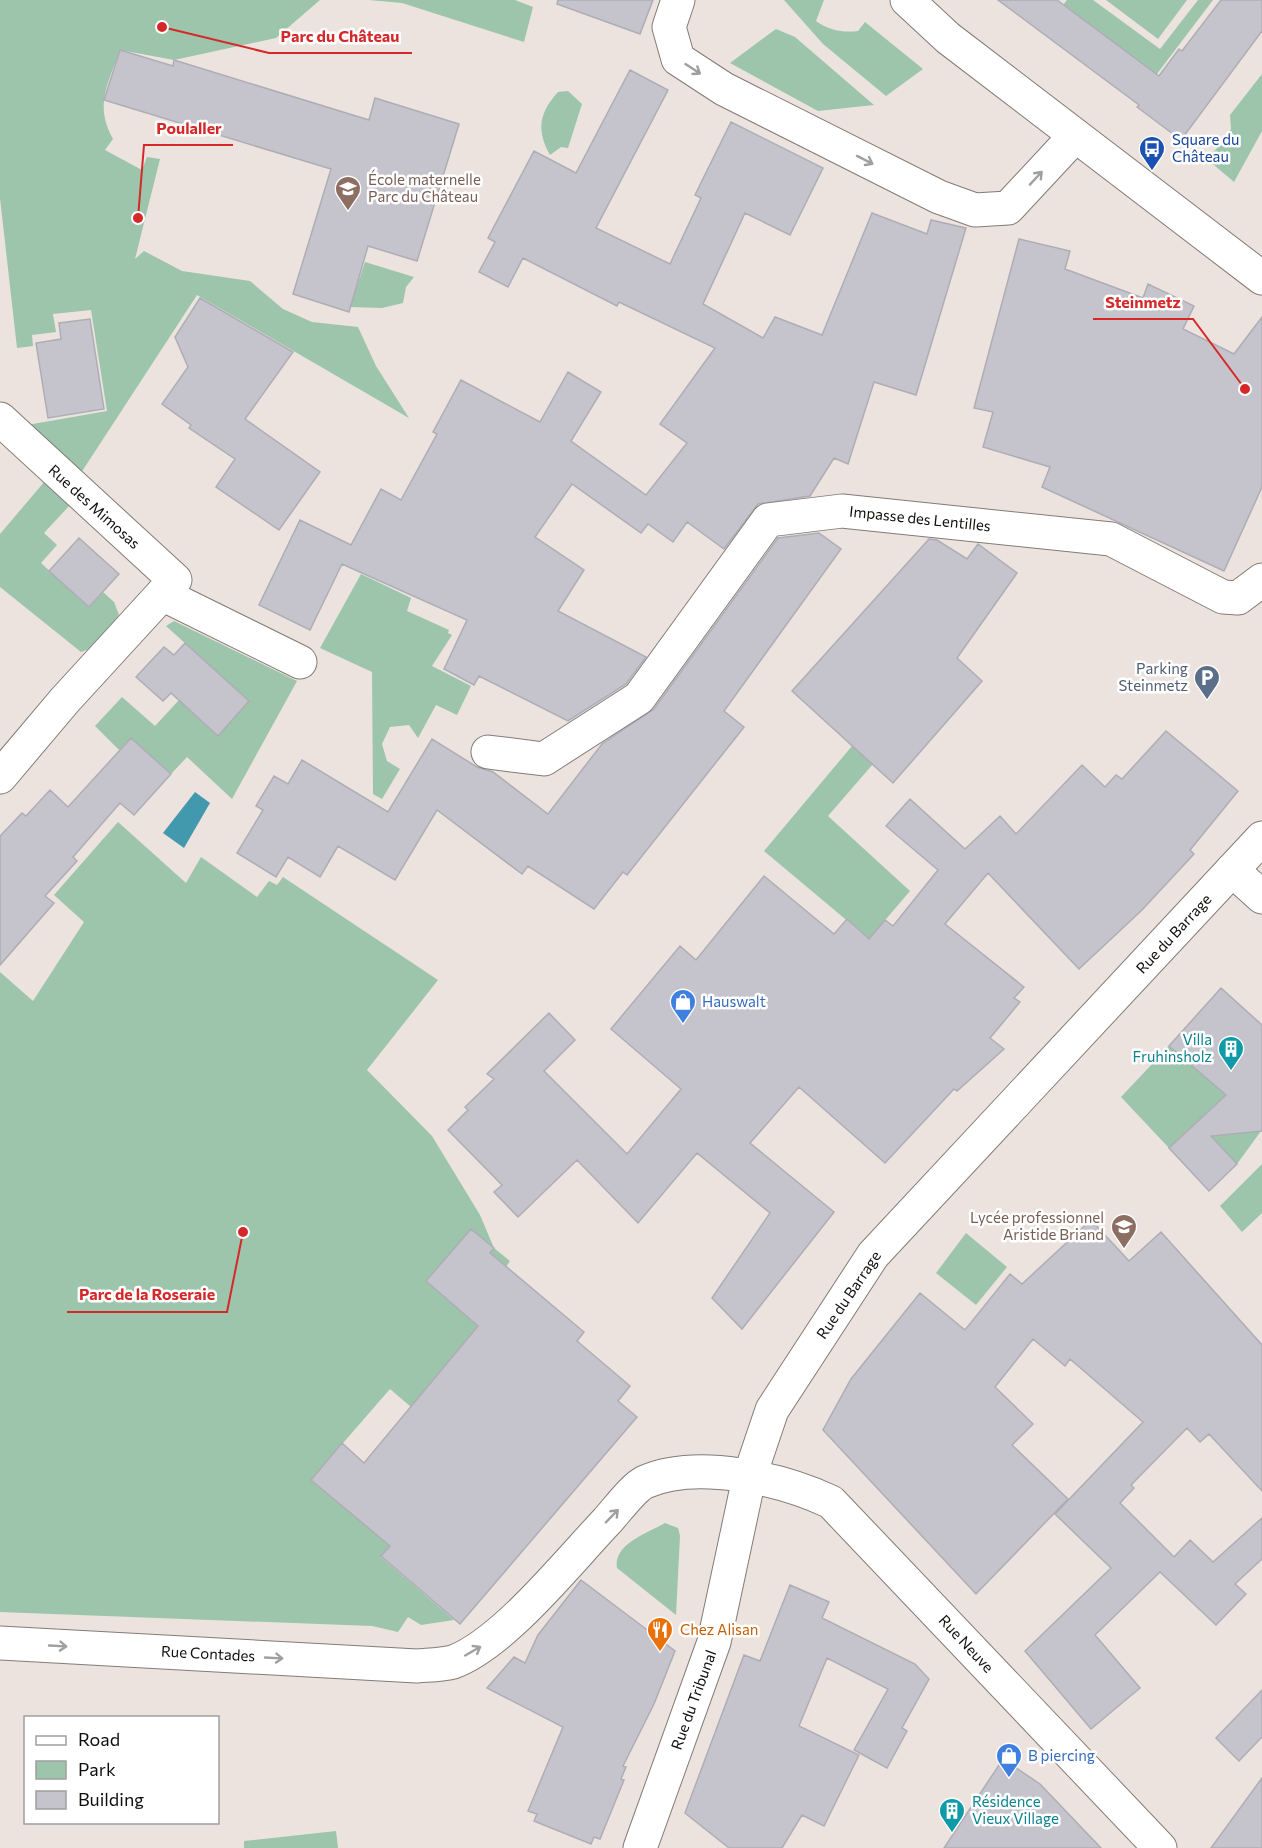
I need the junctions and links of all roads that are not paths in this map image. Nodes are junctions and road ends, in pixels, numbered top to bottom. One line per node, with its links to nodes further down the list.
1 (678, 0): 3 (street, one-way to 3)
2 (907, 0): 3 (street)
3 (1075, 136): 4 (street)
4 (1262, 278)
5 (0, 419): 7 (street, Rue des Mimosas)
6 (1262, 580): 9 (street, Impasse des Lentilles)
7 (162, 594): 8 (street); 10 (street, Rue des Mimosas)
8 (300, 662)
9 (488, 752)
10 (0, 777)
11 (1262, 837): 12 (street, Rue du Barrage)
12 (1232, 870): 13 (street); 14 (street, Rue du Barrage)
13 (1262, 897)
14 (749, 1478): 15 (street, Rue Contades, one-way to 14); 16 (street, Rue du Tribunal); 17 (street, Rue Neuve)
15 (0, 1644)
16 (640, 1848)
17 (1160, 1848)

